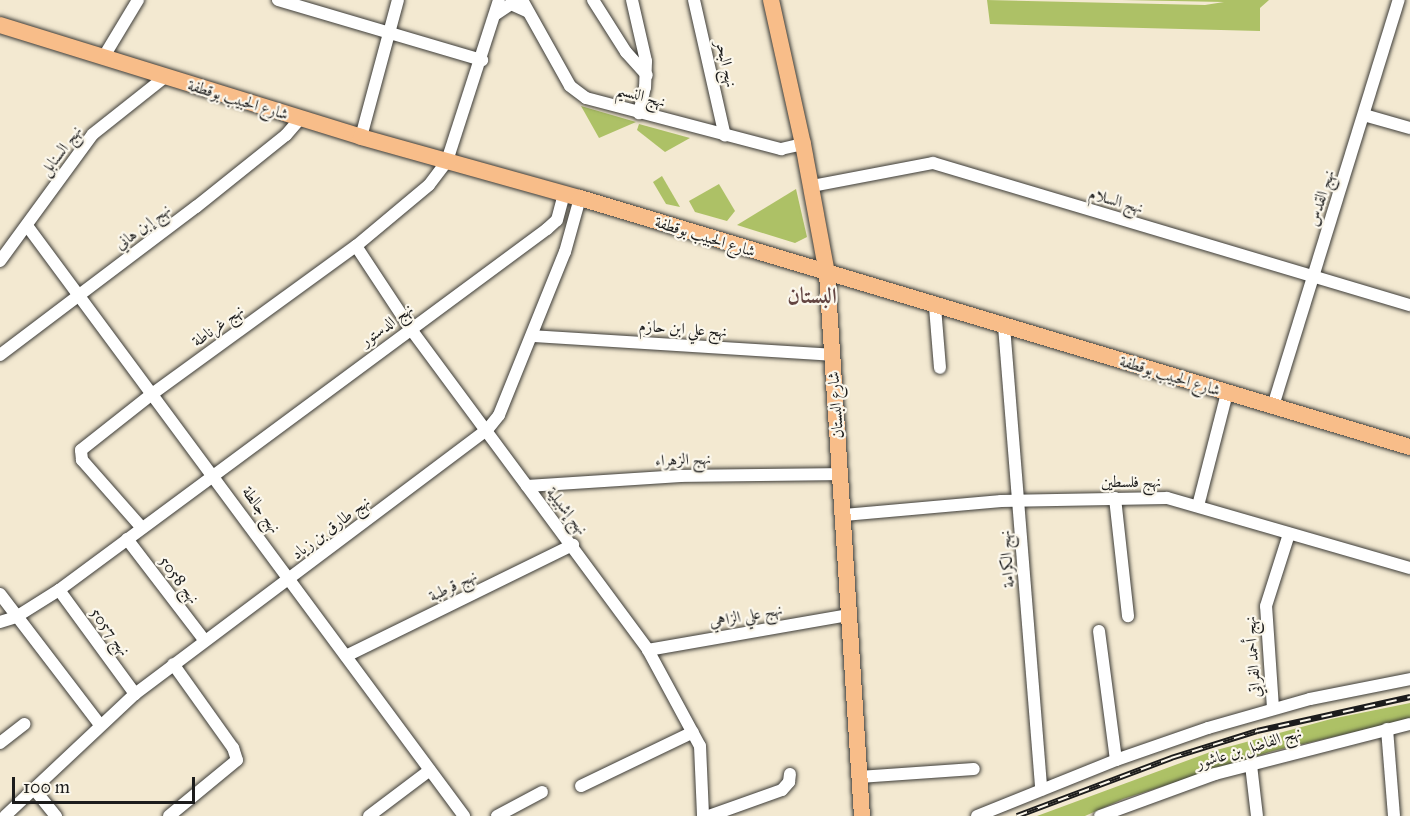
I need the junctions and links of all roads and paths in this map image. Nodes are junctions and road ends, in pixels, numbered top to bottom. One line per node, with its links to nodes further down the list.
1 (138, 0): 14 (street)
2 (278, 0): 13 (street)
3 (398, 0): 13 (street)
4 (500, 0): 11 (street, نهج غرناطة)
5 (593, 0): 16 (street)
6 (632, 0): 16 (street)
7 (694, 0): 22 (street, نهج البحر)
8 (771, 0): 24 (main road, شارع البستان)
9 (1399, 0): 19 (street, نهج القدس)
10 (525, 5): 11 (street); 18 (street, نهج النسيم)
11 (496, 14): 15 (street, نهج غرناطة)
12 (0, 25): 14 (main road, شارع الحبيب بوقطفة)
13 (389, 31): 15 (street); 23 (street)
14 (103, 58): 17 (main road, شارع الحبيب بوقطفة)
15 (482, 60): 25 (street, نهج غرناطة)
16 (646, 75): 18 (street)
17 (165, 77): 20 (main road, شارع الحبيب بوقطفة); 28 (street, نهج السنابل)
18 (639, 113): 22 (street, نهج النسيم)
19 (1364, 115): 21 (street); 32 (street, نهج القدس)
20 (300, 119): 23 (main road, شارع الحبيب بوقطفة); 33 (street, نهج إبن هاني)
21 (1410, 128)
22 (725, 136): 24 (street, نهج النسيم)
23 (361, 137): 25 (main road, شارع الحبيب بوقطفة)
24 (803, 144): 26 (main road, شارع البستان)
25 (447, 161): 27 (main road, شارع الحبيب بوقطفة); 29 (street, نهج غرناطة)
26 (812, 186): 31 (main road, شارع البستان); 32 (street, نهج السلام)
27 (572, 196): 31 (main road, شارع الحبيب بوقطفة); 37 (street, نهج الدستور); 38 (street, نهج طارق بن زياد)
28 (28, 226): 30 (street, نهج السنابل); 33 (street, نهج جالطة)
29 (356, 246): 37 (street, نهج إشبيلية); 43 (street, نهج غرناطة)
30 (0, 261)
31 (826, 274): 35 (main road, شارع الحبيب بوقطفة); 39 (main road, شارع البستان)
32 (1312, 278): 34 (street, نهج السلام); 44 (street, نهج القدس)
33 (81, 294): 40 (street, نهج إبن هاني); 43 (street, نهج جالطة)
34 (1410, 305)
35 (935, 307): 36 (main road, شارع الحبيب بوقطفة); 41 (street)
36 (1004, 326): 42 (main road, شارع الحبيب بوقطفة); 51 (street, نهج الكرامة)
37 (410, 328): 45 (street, نهج إشبيلية); 47 (street, نهج الدستور)
38 (532, 336): 39 (street, نهج علي ابن حازم); 45 (street, نهج طارق بن زياد)
39 (832, 354): 48 (main road, شارع البستان)
40 (0, 355)
41 (940, 368)
42 (1227, 393): 44 (main road, شارع الحبيب بوقطفة); 52 (street)
43 (152, 394): 47 (street, نهج جالطة); 54 (street, نهج غرناطة)
44 (1274, 406): 46 (main road, شارع الحبيب بوقطفة)
45 (487, 430): 49 (street, نهج إشبيلية); 59 (street, نهج طارق بن زياد)
46 (1410, 447)
47 (214, 474): 54 (street, نهج الدستور); 59 (street, نهج جالطة)
48 (841, 474): 49 (street, نهج الزهراء); 53 (main road, شارع البستان)
49 (527, 486): 57 (street, نهج إشبيلية)
50 (1115, 498): 51 (street, نهج فلسطين); 52 (street, نهج فلسطين); 63 (street)
51 (1020, 503): 53 (street, نهج فلسطين); 88 (street, نهج الكرامة)
52 (1197, 506): 55 (street, نهج فلسطين)
53 (844, 514): 62 (main road, شارع البستان)
54 (142, 528): 56 (street, نهج الدستور)
55 (1289, 534): 58 (street, نهج فلسطين); 73 (street, نهج أحمد الفراتي)
56 (127, 539): 60 (street, نهج الدستور); 67 (street, نهج 5058)
57 (573, 545): 68 (street, نهج إشبيلية); 69 (street, نهج قرطبة)
58 (1410, 568)
59 (292, 579): 67 (street, نهج طارق بن زياد); 69 (street, نهج جالطة)
60 (58, 590): 64 (street, نهج الدستور); 72 (street, نهج 5057)
61 (0, 594): 64 (street)
62 (849, 615): 68 (street, نهج علي الزاهي); 85 (main road, شارع البستان)
63 (1128, 616)
64 (16, 617): 65 (street, نهج الدستور); 76 (street)
65 (0, 622)
66 (1099, 631): 80 (street)
67 (205, 641): 70 (street, نهج طارق بن زياد)
68 (648, 650): 78 (street, نهج إشبيلية)
69 (346, 656): 83 (street, نهج جالطة)
70 (173, 664): 72 (street, نهج طارق بن زياد); 93 (street)
71 (1410, 679): 73 (street)
72 (135, 694): 76 (street, نهج طارق بن زياد)
73 (1273, 708): 80 (street)
74 (24, 724): 79 (street)
75 (1410, 724): 77 (street, نهج الفاضل بن عاشور)
76 (100, 725): 87 (street, نهج طارق بن زياد)
77 (1387, 729): 81 (street, نهج الفاضل بن عاشور); 103 (street)
78 (693, 732): 86 (street); 97 (street, نهج إشبيلية)
79 (0, 743)
80 (1116, 760): 88 (street)
81 (1251, 765): 90 (street, نهج الفاضل بن عاشور); 102 (street)
82 (974, 769): 85 (street)
83 (430, 770): 94 (street); 95 (street, نهج جالطة)
84 (790, 774): 98 (street)
85 (859, 777): 99 (main road, شارع البستان)
86 (582, 786)
87 (34, 789): 91 (street, نهج طارق بن زياد); 92 (street)
88 (1041, 790): 100 (street)
89 (542, 792): 96 (street)
90 (1113, 813): 101 (street, نهج الفاضل بن عاشور)
91 (5, 816)
92 (56, 816)
93 (169, 816)
94 (369, 816)
95 (464, 816)
96 (496, 816)
97 (703, 816)
98 (709, 816)
99 (861, 816)
100 (977, 816)
101 (1100, 816)
102 (1257, 816)
103 (1394, 816)

